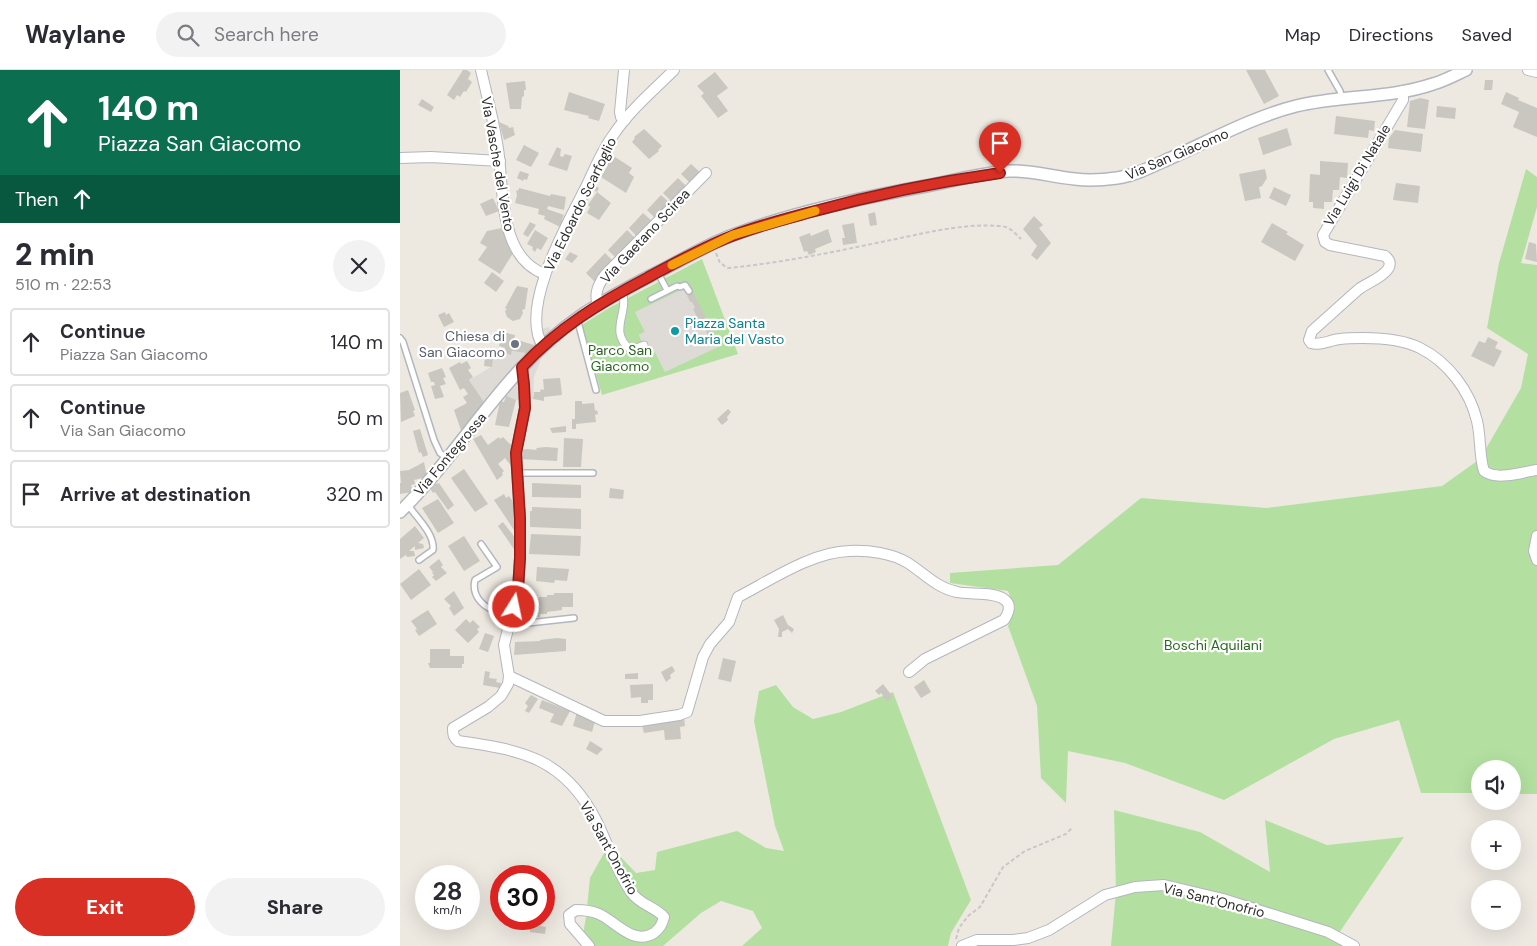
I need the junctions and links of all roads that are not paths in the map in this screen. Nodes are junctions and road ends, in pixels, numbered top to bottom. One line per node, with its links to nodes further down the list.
1 (481, 70): 12 (street, Via Vasche del Vento)
2 (624, 70): 10 (street)
3 (674, 70): 10 (street, Via Edoardo Scarfoglio)
4 (1328, 70): 9 (lane)
5 (1466, 70): 8 (street, Via San Giacomo)
6 (1528, 70): 7 (street)
7 (1537, 72)
8 (1403, 91): 9 (street, Via San Giacomo); 28 (street, Via Luigi Di Natale)
9 (1342, 99): 14 (street, Via San Giacomo)
10 (625, 120): 15 (street, Via Edoardo Scarfoglio)
11 (400, 158): 12 (street)
12 (500, 161): 15 (street, Via Vasche del Vento)
13 (706, 173): 20 (street, Via Gaetano Scirea)
14 (658, 272): 16 (lane); 18 (street, Via San Giacomo)
15 (545, 274): 24 (street, Via Edoardo Scarfoglio)
16 (667, 290): 17 (lane); 19 (lane)
17 (689, 291)
18 (622, 292): 20 (street, Via San Giacomo); 23 (street)
19 (650, 299)
20 (598, 305): 21 (street, Via San Giacomo)
21 (577, 318): 24 (street, Via San Giacomo); 26 (lane)
22 (400, 338): 27 (lane)
23 (644, 345)
24 (543, 346): 25 (street, Via San Giacomo)
25 (522, 367): 27 (street, Via Fontegrossa); 29 (street)
26 (596, 390)
27 (447, 459): 31 (street, Via Fontegrossa)
28 (1537, 470)
29 (517, 473): 30 (lane); 36 (street)
30 (593, 473)
31 (403, 507): 34 (lane)
32 (1537, 536): 35 (street)
33 (481, 544): 36 (lane)
34 (419, 560)
35 (1537, 560)
36 (518, 589): 38 (street)
37 (574, 618): 38 (lane)
38 (510, 625): 40 (street)
39 (909, 672): 40 (street)
40 (509, 676): 41 (street, Via Sant'Onofrio)
41 (589, 946)
42 (962, 946): 43 (street, Via Sant'Onofrio)
43 (1354, 946)

